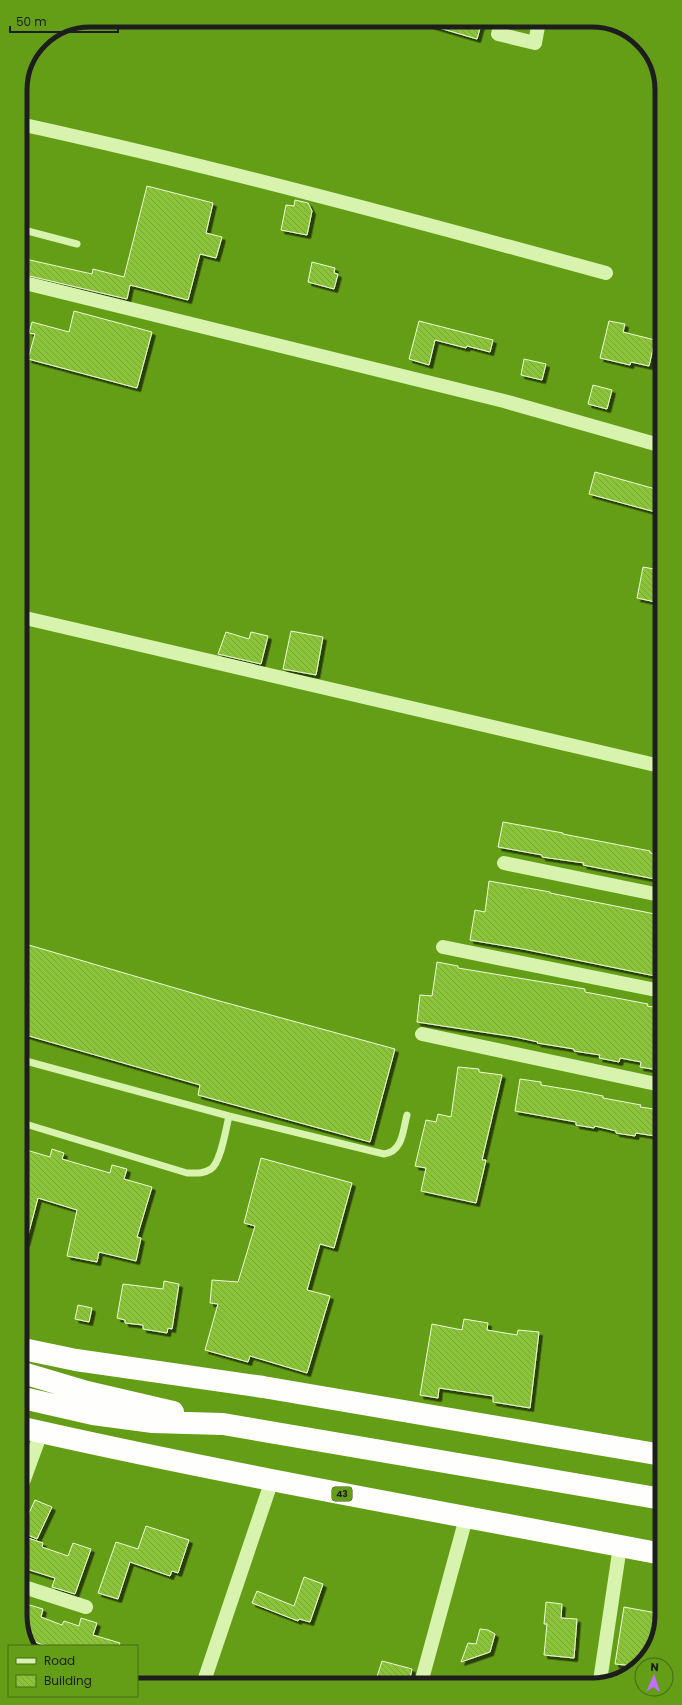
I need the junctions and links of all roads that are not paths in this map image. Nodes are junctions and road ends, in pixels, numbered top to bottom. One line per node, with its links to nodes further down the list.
1 (500, 27): 2 (street)
2 (538, 27)
3 (27, 126): 6 (street)
4 (27, 231): 5 (lane)
5 (77, 244)
6 (606, 273)
7 (27, 283): 8 (street)
8 (655, 444)
9 (27, 618): 10 (street)
10 (655, 765)
11 (504, 863): 12 (street)
12 (655, 894)
13 (443, 947): 14 (street)
14 (655, 989)
15 (422, 1034): 17 (street)
16 (27, 1061): 19 (lane)
17 (655, 1084)
18 (407, 1115): 19 (lane)
19 (229, 1116): 20 (lane)
20 (27, 1125)
21 (27, 1350): 26 (highway)
22 (27, 1374): 24 (highway)
23 (27, 1399): 24 (highway)
24 (222, 1424): 28 (highway)
25 (28, 1436): 27 (highway, 43)
26 (655, 1454)
27 (272, 1480): 29 (highway, 43); 35 (street)
28 (655, 1498)
29 (466, 1518): 30 (highway, 43); 36 (street)
30 (620, 1546): 31 (highway, 43); 34 (street)
31 (655, 1553)
32 (27, 1588): 33 (street)
33 (86, 1607)
34 (601, 1677)
35 (205, 1678)
36 (422, 1678)

